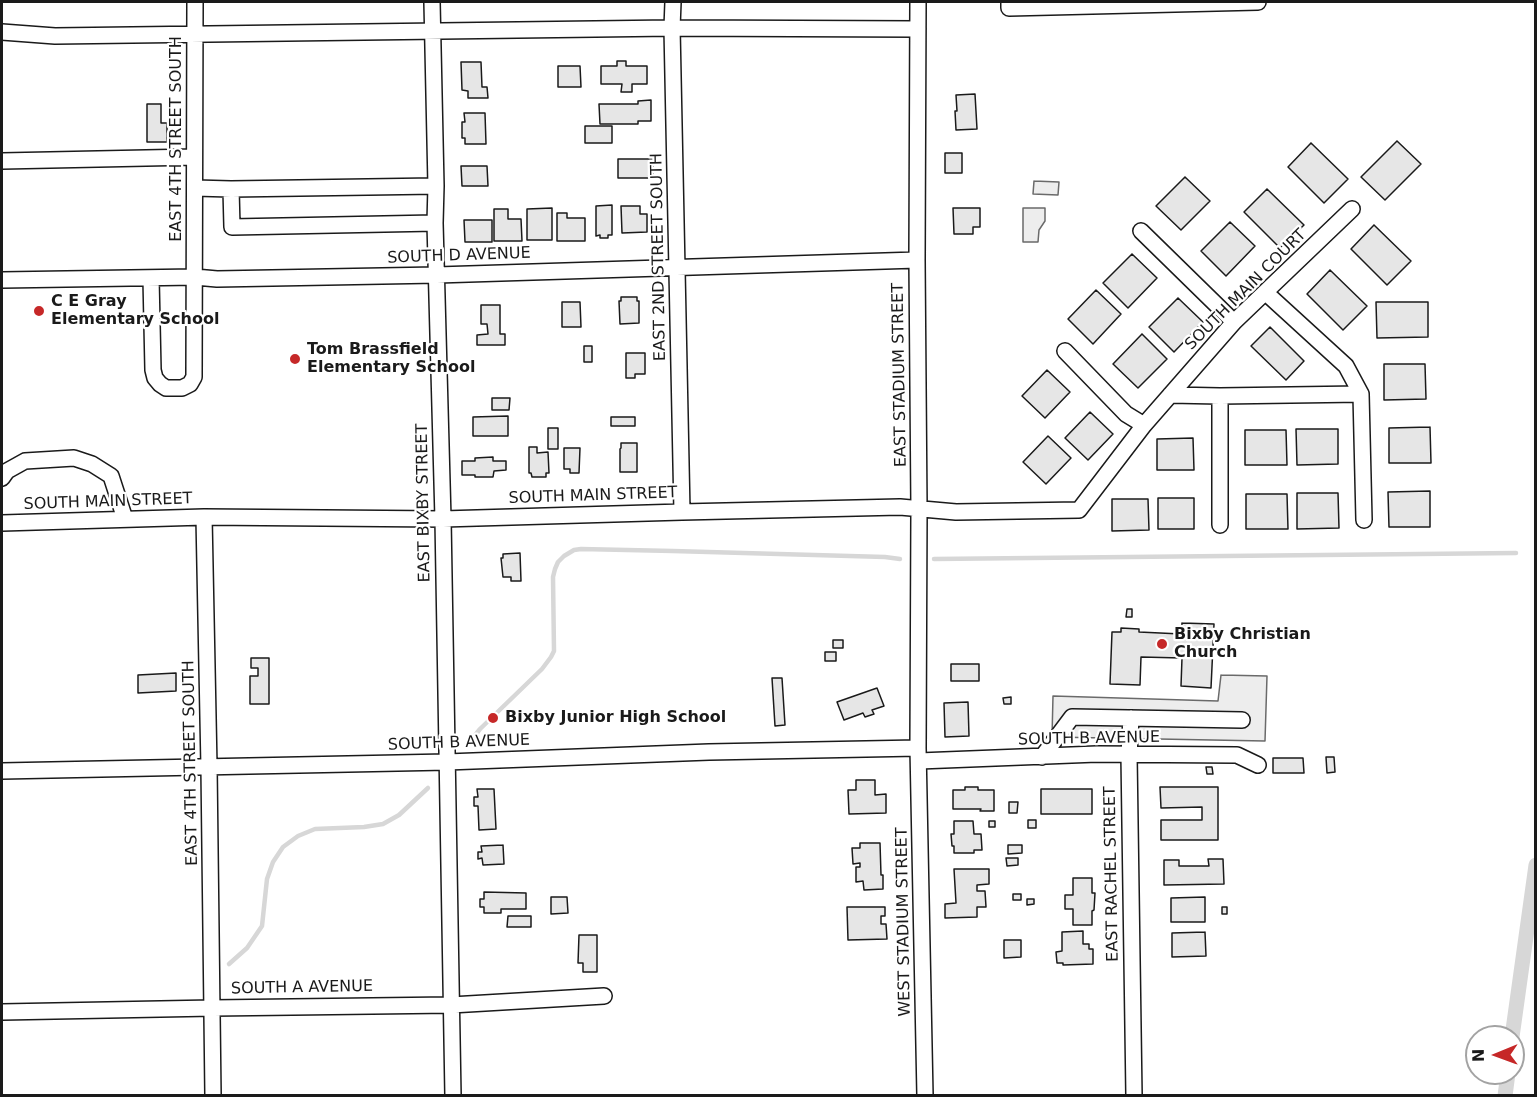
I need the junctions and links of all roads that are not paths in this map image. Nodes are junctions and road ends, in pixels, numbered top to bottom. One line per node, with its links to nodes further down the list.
1 (195, 2): 12 (street, EAST 4TH STREET SOUTH)
2 (432, 2): 11 (street, EAST BIXBY STREET)
3 (673, 2): 8 (street, EAST 2ND STREET SOUTH)
4 (918, 2): 9 (street, EAST STADIUM STREET)
5 (1009, 2): 7 (street)
6 (1258, 2): 7 (street)
7 (1154, 3)
8 (672, 28): 9 (street); 11 (street); 22 (street, EAST 2ND STREET SOUTH)
9 (918, 29): 21 (street, EAST STADIUM STREET)
10 (2, 32): 12 (street)
11 (432, 32): 12 (street); 15 (street, EAST BIXBY STREET)
12 (195, 34): 13 (street, EAST 4TH STREET SOUTH)
13 (194, 158): 14 (street); 16 (street, EAST 4TH STREET SOUTH)
14 (2, 161)
15 (436, 186): 17 (street); 19 (street, EAST BIXBY STREET)
16 (195, 188): 17 (street); 24 (street, EAST 4TH STREET SOUTH)
17 (231, 189): 19 (street)
18 (1352, 209): 27 (street, SOUTH MAIN COURT)
19 (435, 223): 23 (street, EAST BIXBY STREET)
20 (1141, 231): 28 (street)
21 (917, 260): 22 (street, SOUTH D AVENUE); 35 (street, EAST STADIUM STREET)
22 (677, 267): 23 (street, SOUTH D AVENUE); 36 (street, EAST 2ND STREET SOUTH)
23 (437, 275): 24 (street, SOUTH D AVENUE); 39 (street, EAST BIXBY STREET)
24 (195, 277): 25 (street, SOUTH D AVENUE); 25 (street, EAST 4TH STREET SOUTH)
25 (151, 278): 26 (street, SOUTH D AVENUE)
26 (2, 280)
27 (1265, 292): 28 (street, SOUTH MAIN COURT); 30 (street)
28 (1234, 322): 31 (street, SOUTH MAIN COURT)
29 (1065, 351): 33 (street)
30 (1362, 394): 32 (street); 40 (street)
31 (1170, 395): 32 (street); 33 (street, SOUTH MAIN COURT)
32 (1220, 396): 42 (street)
33 (1144, 425): 35 (street, SOUTH MAIN STREET)
34 (2, 478): 38 (street)
35 (919, 509): 36 (street, SOUTH MAIN STREET); 45 (street, EAST STADIUM STREET)
36 (682, 512): 39 (street, SOUTH MAIN STREET)
37 (204, 517): 38 (street, SOUTH MAIN STREET); 39 (street, SOUTH MAIN STREET); 50 (street, EAST 4TH STREET SOUTH)
38 (125, 519): 41 (street, SOUTH MAIN STREET)
39 (443, 519): 48 (street, EAST BIXBY STREET)
40 (1364, 520)
41 (2, 523)
42 (1220, 525)
43 (1131, 718): 44 (street); 46 (street, EAST RACHEL STREET); 47 (street)
44 (1242, 720)
45 (918, 755): 47 (street, SOUTH B AVENUE); 48 (street, SOUTH B AVENUE); 58 (street, WEST STADIUM STREET)
46 (1129, 756): 47 (street, SOUTH B AVENUE); 49 (street, SOUTH B AVENUE); 59 (street, EAST RACHEL STREET)
47 (1042, 757)
48 (447, 762): 50 (street, SOUTH B AVENUE); 53 (street, EAST BIXBY STREET)
49 (1258, 765)
50 (209, 767): 51 (street, SOUTH B AVENUE); 54 (street, EAST 4TH STREET SOUTH)
51 (2, 771)
52 (603, 996): 53 (street, SOUTH A AVENUE)
53 (452, 1005): 54 (street, SOUTH A AVENUE); 57 (street, EAST BIXBY STREET)
54 (213, 1008): 55 (street, SOUTH A AVENUE); 56 (street, EAST 4TH STREET SOUTH)
55 (2, 1012)
56 (213, 1095)
57 (453, 1095)
58 (924, 1095)
59 (1134, 1095)

